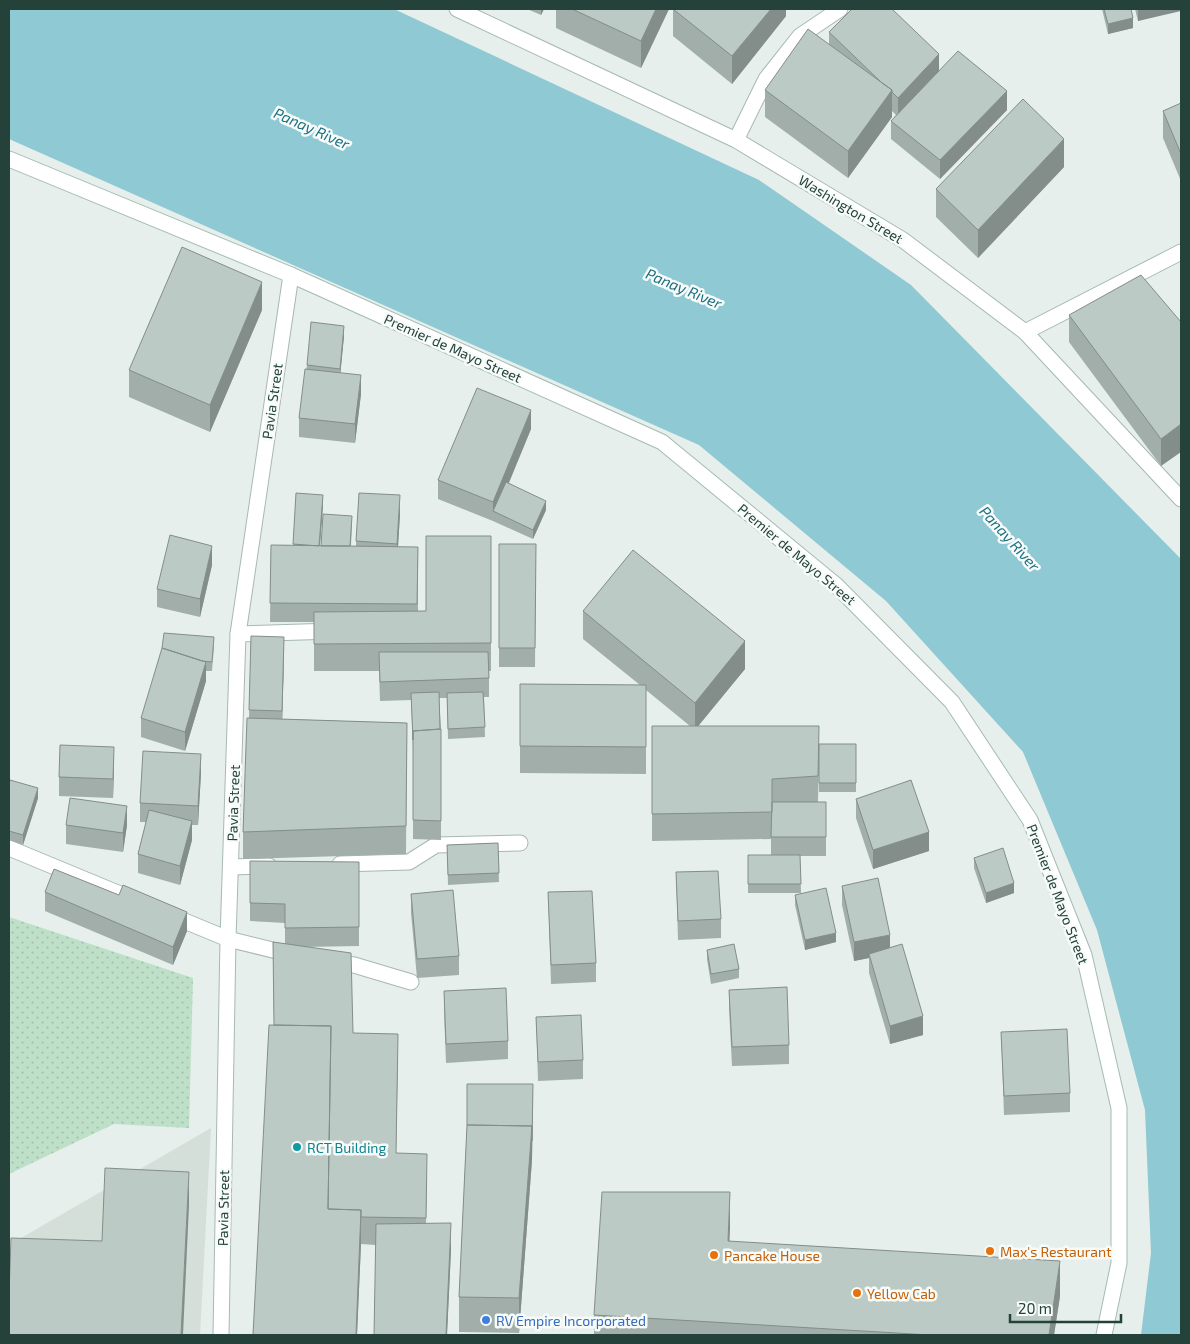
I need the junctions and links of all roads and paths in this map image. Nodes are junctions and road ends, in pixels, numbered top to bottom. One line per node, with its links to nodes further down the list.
1 (457, 9): 3 (street, Washington Street)
2 (840, 9): 3 (street)
3 (736, 140): 7 (street, Washington Street)
4 (9, 159): 6 (street, Premier de Mayo Street)
5 (1181, 252): 7 (street)
6 (291, 275): 10 (street, Pavia Street); 19 (street, Premier de Mayo Street)
7 (1025, 332): 8 (street, Washington Street)
8 (1181, 499)
9 (347, 630): 10 (street)
10 (238, 634): 15 (street, Pavia Street)
11 (520, 843): 13 (street)
12 (9, 848): 16 (street)
13 (330, 864)
14 (280, 866): 15 (street)
15 (231, 868): 16 (street, Pavia Street)
16 (228, 939): 17 (street); 18 (street, Pavia Street)
17 (411, 982)
18 (222, 1335)
19 (1104, 1335)

